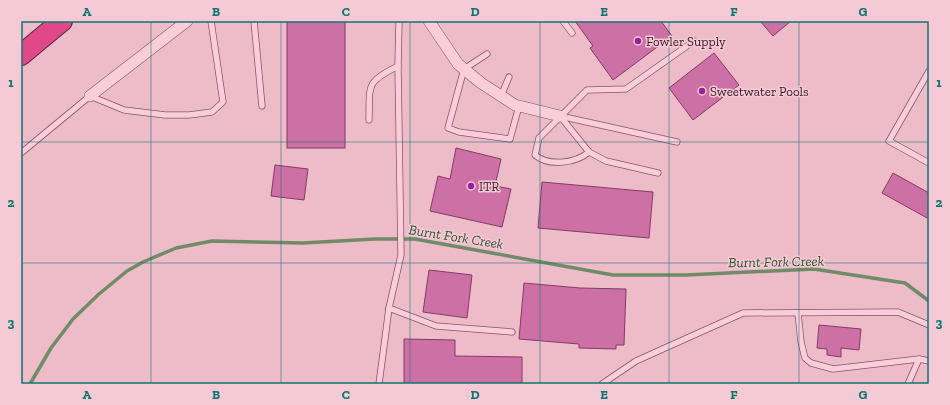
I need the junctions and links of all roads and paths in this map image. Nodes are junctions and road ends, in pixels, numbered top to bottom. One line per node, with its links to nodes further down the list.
1 (62, 21): 11 (highway)
2 (187, 21): 16 (street)
3 (211, 21): 16 (lane)
4 (254, 21): 18 (lane)
5 (399, 21): 12 (lane)
6 (429, 21): 13 (street)
7 (564, 21): 8 (lane)
8 (572, 32)
9 (694, 40): 20 (lane)
10 (487, 54): 13 (lane)
11 (21, 55)
12 (398, 66): 21 (lane); 27 (lane)
13 (464, 69): 17 (street); 19 (lane)
14 (929, 71): 25 (lane)
15 (509, 77): 17 (lane)
16 (90, 96): 24 (lane)
17 (501, 96): 19 (street)
18 (262, 106)
19 (519, 106): 20 (street)
20 (560, 116): 22 (lane); 23 (lane); 23 (lane)
21 (369, 120)
22 (677, 142)
23 (589, 152): 26 (lane)
24 (21, 153)
25 (929, 163)
26 (658, 173)
27 (389, 308): 30 (lane); 33 (lane)
28 (798, 313): 29 (lane); 31 (lane); 34 (lane)
29 (929, 326)
30 (512, 332)
31 (919, 359): 32 (lane); 35 (lane)
32 (929, 361)
33 (379, 384)
34 (602, 384)
35 (908, 384)

